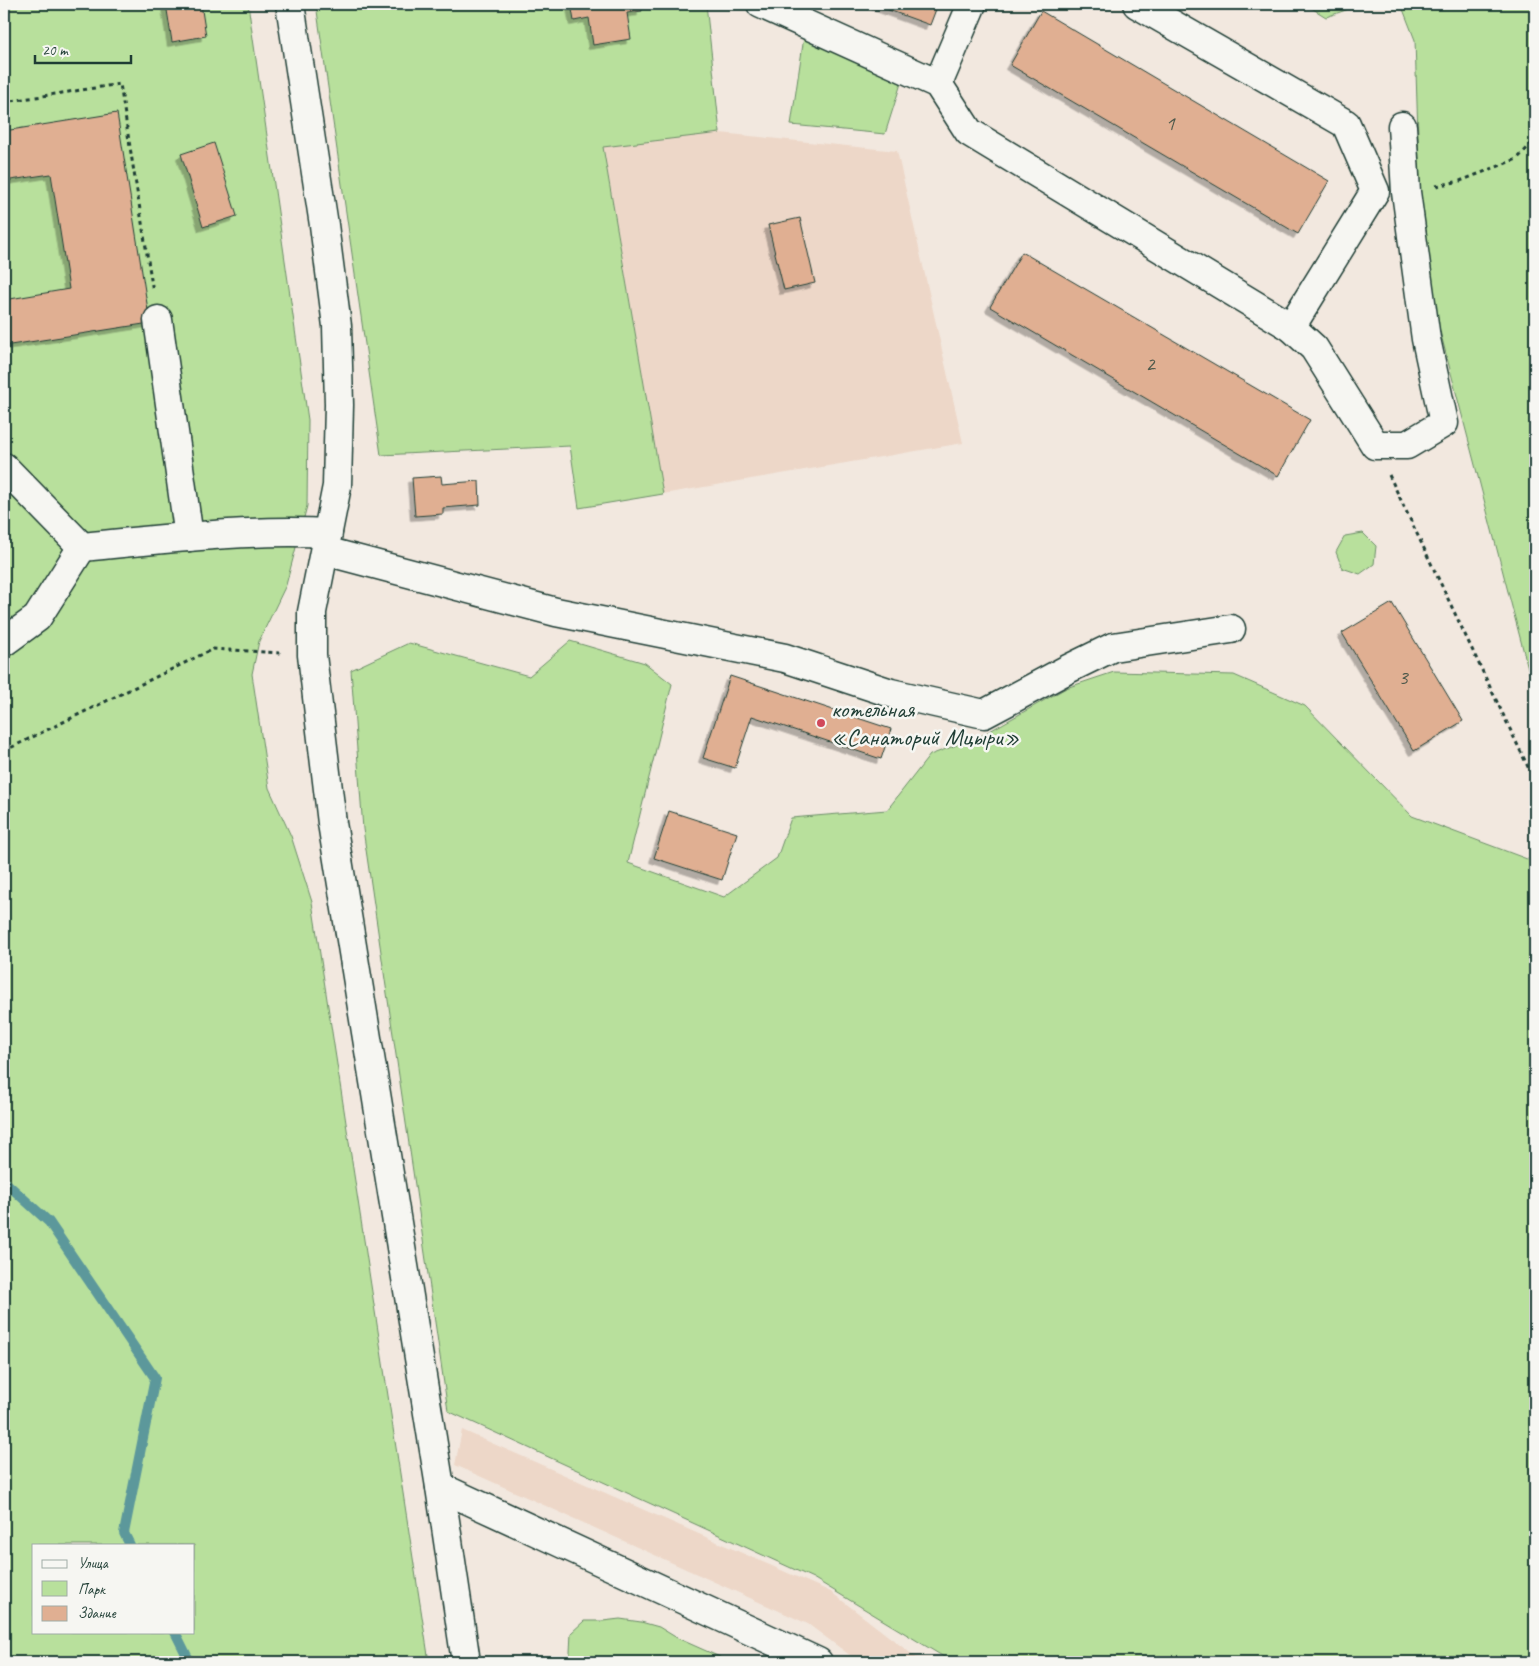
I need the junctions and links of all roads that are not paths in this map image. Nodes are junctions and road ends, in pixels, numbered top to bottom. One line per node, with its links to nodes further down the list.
1 (290, 4): 11 (street)
2 (761, 4): 5 (street)
3 (972, 4): 5 (street)
4 (1137, 4): 8 (street)
5 (938, 84): 8 (street)
6 (1402, 126): 8 (street)
7 (158, 320): 10 (street)
8 (1291, 327)
9 (4, 467): 12 (street)
10 (188, 537): 11 (street); 12 (street)
11 (327, 542): 13 (street); 15 (street)
12 (82, 548): 14 (street)
13 (1231, 629)
14 (4, 642)
15 (440, 1487): 16 (street); 17 (street)
16 (466, 1662)
17 (818, 1662)

